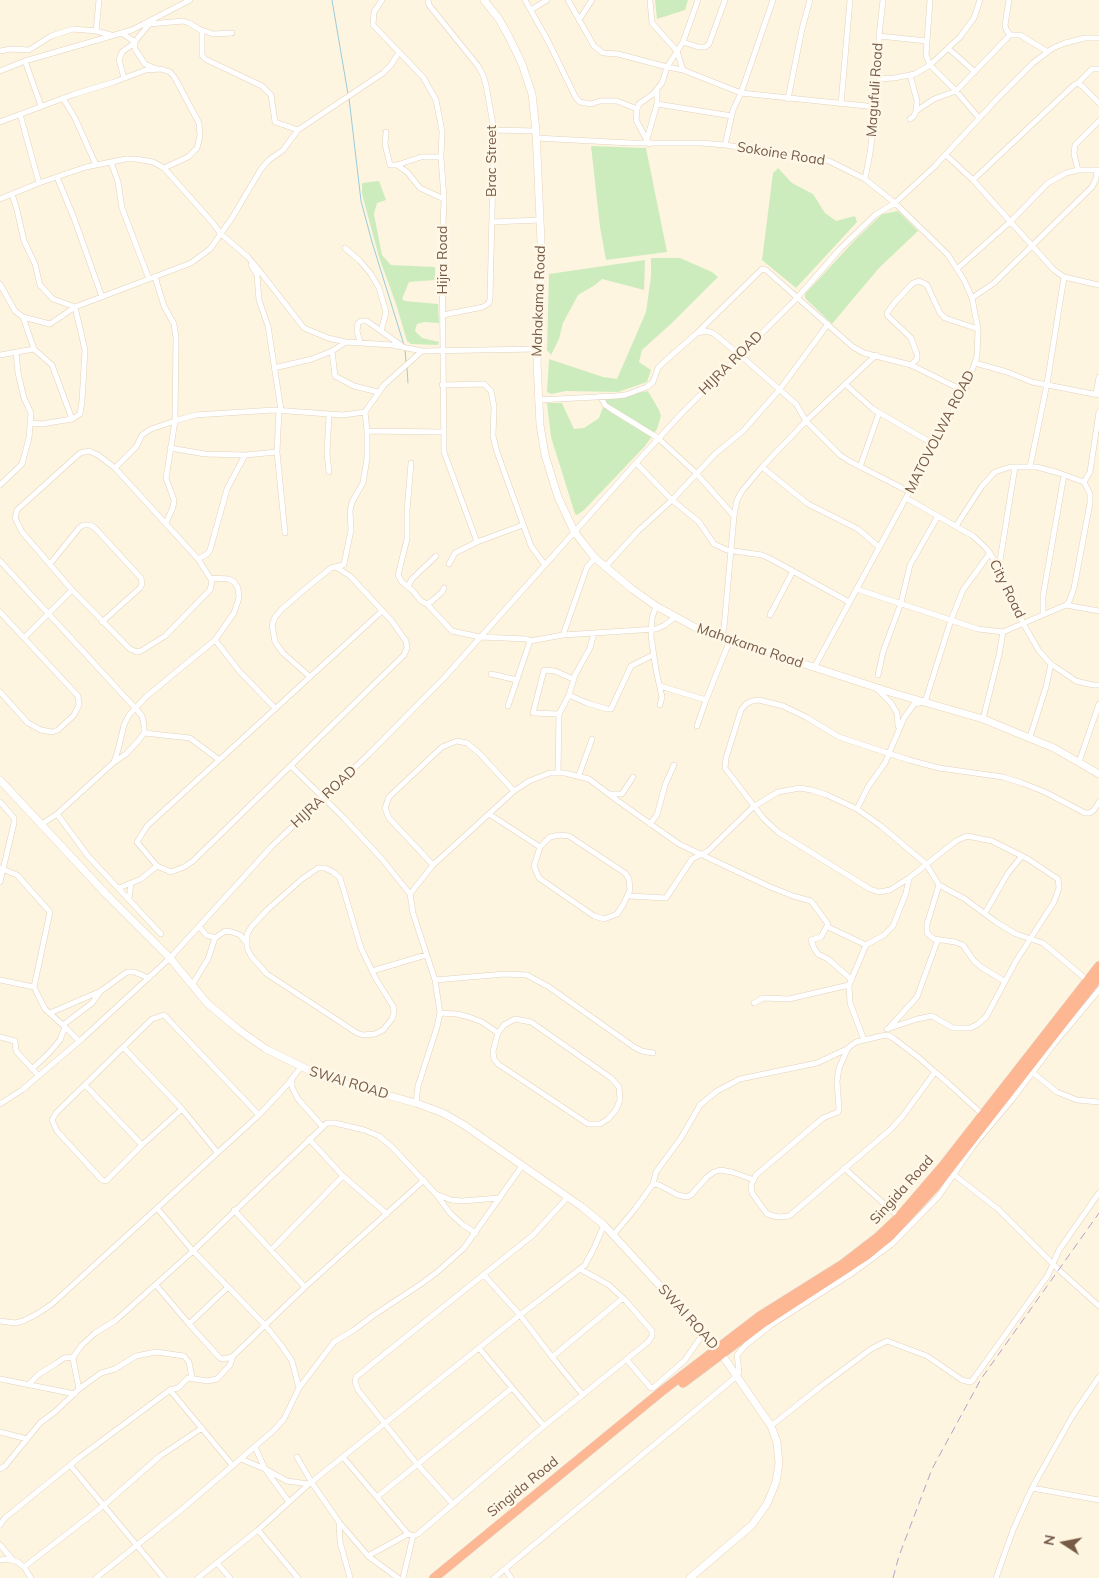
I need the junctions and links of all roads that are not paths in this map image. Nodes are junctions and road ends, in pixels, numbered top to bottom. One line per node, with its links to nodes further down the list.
1 (99, 0): 25 (street)
2 (190, 0): 21 (street)
3 (382, 0): 38 (street, Hijra Road)
4 (428, 0): 71 (street, Brac Street)
5 (525, 0): 20 (street)
6 (547, 0): 20 (street)
7 (568, 0): 22 (street)
8 (592, 0): 22 (street)
9 (650, 0): 37 (street)
10 (698, 0): 34 (street)
11 (725, 0): 34 (street)
12 (773, 0): 54 (street)
13 (810, 0): 56 (street)
14 (850, 0): 59 (street)
15 (883, 0): 30 (street, Magufuli Road)
16 (930, 0): 32 (street)
17 (980, 0): 35 (street)
18 (1009, 0): 28 (street)
19 (488, 1): 73 (street, Mahakama Road)
20 (531, 10): 62 (street)
21 (154, 18): 23 (street); 27 (street)
22 (579, 20): 42 (street)
23 (149, 24): 24 (street); 33 (street)
24 (197, 28): 26 (street); 70 (street)
25 (96, 31): 29 (street); 36 (street)
26 (232, 33)
27 (123, 34): 29 (street); 33 (street)
28 (1010, 35): 39 (street); 47 (street)
29 (112, 36): 40 (street)
30 (879, 36): 32 (street); 50 (street, Magufuli Road)
31 (1099, 38): 39 (street)
32 (927, 41): 41 (street)
33 (135, 42): 44 (street); 49 (street)
34 (683, 42): 37 (street)
35 (948, 48): 41 (street); 47 (street)
36 (0, 51)
37 (677, 51): 42 (street); 45 (street)
38 (399, 52): 70 (street); 77 (street, Hijra Road)
39 (1048, 52): 66 (street)
40 (25, 61): 46 (street); 60 (street)
41 (930, 65): 48 (street); 53 (street)
42 (667, 67): 45 (street); 52 (street)
43 (1099, 69): 51 (street)
44 (157, 70): 49 (street); 81 (street)
45 (683, 70): 54 (street)
46 (0, 71)
47 (975, 72): 53 (street)
48 (910, 75): 50 (street); 63 (street)
49 (124, 78): 55 (street)
50 (879, 79): 61 (street, Magufuli Road)
51 (1078, 83): 57 (street); 86 (street)
52 (657, 89): 58 (street); 62 (street)
53 (956, 91): 63 (street); 66 (street)
54 (741, 93): 56 (street); 65 (street)
55 (62, 98): 60 (street); 79 (street)
56 (788, 99): 59 (street)
57 (1099, 103)
58 (657, 104): 65 (street); 74 (street)
59 (840, 104): 61 (street)
60 (40, 106): 64 (street)
61 (876, 107): 85 (street, Magufuli Road)
62 (637, 109): 74 (street)
63 (916, 111): 67 (street)
64 (20, 114): 69 (street); 87 (street)
65 (732, 116): 75 (street)
66 (979, 118): 76 (street)
67 (910, 119)
68 (1099, 121): 82 (street)
69 (0, 122)
70 (298, 130): 95 (street)
71 (494, 130): 73 (street, Sokoine Road); 93 (street, Brac Street)
72 (386, 132): 80 (street)
73 (536, 134): 74 (street, Sokoine Road); 92 (street, Mahakama Road)
74 (648, 142): 75 (street, Sokoine Road)
75 (725, 145): 85 (street, Sokoine Road)
76 (946, 155): 86 (street); 91 (street)
77 (441, 157): 80 (street); 90 (street, Hijra Road)
78 (111, 162): 79 (street); 81 (street); 101 (street)
79 (96, 165): 84 (street)
80 (397, 165): 90 (street)
81 (164, 168): 95 (street)
82 (1078, 170): 83 (street); 94 (street)
83 (1098, 170): 96 (street)
84 (57, 177): 87 (street); 104 (street)
85 (865, 179): 91 (street, Sokoine Road)
86 (973, 180): 94 (street)
87 (39, 183): 88 (street)
88 (12, 194): 89 (street); 107 (street)
89 (0, 199)
90 (444, 199): 108 (street, Hijra Road)
91 (895, 203): 99 (street, MATOVOLWA ROAD); 105 (street, HIJRA ROAD)
92 (540, 220): 93 (street); 118 (street, Mahakama Road)
93 (492, 222): 108 (street, Brac Street)
94 (1010, 222): 96 (street); 99 (street)
95 (220, 233): 98 (street); 101 (street)
96 (1031, 246): 100 (street); 106 (street)
97 (345, 248): 112 (street)
98 (248, 257): 114 (street); 128 (street)
99 (958, 268): 106 (street, MATOVOLWA ROAD)
100 (1064, 277): 103 (street); 131 (street)
101 (152, 278): 104 (street); 145 (street)
102 (0, 284): 109 (street)
103 (1099, 285)
104 (102, 297): 107 (street)
105 (796, 298): 110 (street); 113 (street); 124 (street, HIJRA ROAD)
106 (972, 298): 111 (street, MATOVOLWA ROAD)
107 (76, 307): 109 (street); 144 (street)
108 (443, 315): 121 (street, Hijra Road)
109 (24, 317): 117 (street)
110 (828, 324): 125 (street); 133 (street)
111 (978, 329): 126 (street, MATOVOLWA ROAD); 127 (street)
112 (381, 331): 115 (street); 116 (street)
113 (697, 333): 124 (street); 137 (street)
114 (346, 342): 115 (street); 120 (street)
115 (360, 342): 116 (street)
116 (403, 347): 119 (street)
117 (34, 349): 122 (street); 144 (street)
118 (538, 349): 121 (street); 138 (street, Mahakama Road)
119 (422, 350): 121 (street); 134 (street)
120 (332, 351): 128 (street); 134 (street)
121 (442, 351): 132 (street, Hijra Road)
122 (16, 352): 123 (street); 147 (street)
123 (0, 354)
124 (740, 354): 133 (street); 150 (street, HIJRA ROAD)
125 (876, 355): 127 (street); 130 (street)
126 (975, 363): 131 (street); 135 (street, MATOVOLWA ROAD)
127 (911, 365): 135 (street)
128 (274, 368): 139 (street)
129 (1099, 377): 136 (street)
130 (845, 384): 142 (street); 146 (street)
131 (1047, 384): 136 (street); 160 (street)
132 (442, 385): 149 (street, Hijra Road); 173 (street)
133 (780, 389): 146 (street); 163 (street)
134 (378, 392): 140 (street)
135 (964, 392): 151 (street, MATOVOLWA ROAD)
136 (1097, 394)
137 (600, 396): 138 (street); 150 (street)
138 (538, 400): 176 (street, Mahakama Road)
139 (280, 410): 143 (street); 145 (street); 153 (street)
140 (365, 412): 143 (street); 148 (street)
141 (1099, 412): 165 (street)
142 (879, 413): 151 (street); 158 (street)
143 (329, 415): 162 (street)
144 (72, 419): 147 (street)
145 (174, 420): 152 (street); 161 (street)
146 (806, 421): 157 (street); 158 (street)
147 (31, 423): 166 (street)
148 (367, 431): 149 (street); 188 (street)
149 (443, 432): 177 (street, Hijra Road)
150 (658, 438): 156 (street, HIJRA ROAD); 163 (street)
151 (935, 445): 167 (street, MATOVOLWA ROAD)
152 (170, 448): 154 (street); 172 (street)
153 (277, 452): 154 (street); 175 (street)
154 (245, 455): 183 (street)
155 (412, 463): 193 (street)
156 (636, 463): 169 (street); 176 (street, HIJRA ROAD)
157 (762, 467): 170 (street); 178 (street)
158 (860, 467): 167 (street)
159 (1015, 467): 160 (street); 174 (street); 190 (street)
160 (1030, 467): 164 (street)
161 (115, 468): 172 (street); 185 (street)
162 (329, 472)
163 (696, 473): 169 (street); 170 (street)
164 (1064, 474): 165 (street); 205 (street)
165 (1084, 482): 200 (street)
166 (0, 485)
167 (910, 492): 168 (street, MATOVOLWA ROAD)
168 (906, 498): 171 (street, City Road); 178 (street, MATOVOLWA ROAD)
169 (672, 500): 179 (street); 189 (street)
170 (734, 516): 179 (street)
171 (938, 516): 174 (street, City Road); 198 (street)
172 (166, 523): 183 (street)
173 (523, 525): 177 (street); 187 (street)
174 (956, 526): 180 (street, City Road)
175 (285, 533)
176 (571, 533): 182 (street, Mahakama Road); 187 (street, HIJRA ROAD)
177 (477, 542): 186 (street)
178 (879, 547): 195 (street, MATOVOLWA ROAD)
179 (731, 551): 191 (street); 217 (street)
180 (990, 553): 190 (street, City Road); 209 (street)
181 (436, 556): 193 (street)
182 (595, 558): 189 (street, Mahakama Road); 215 (street)
183 (198, 559): 192 (street)
184 (0, 561): 206 (street)
185 (50, 564): 196 (street); 210 (street)
186 (449, 564)
187 (545, 565): 216 (street, HIJRA ROAD)
188 (336, 567): 202 (street); 227 (street)
189 (605, 567): 201 (street, Mahakama Road)
190 (999, 567): 211 (street, City Road)
191 (793, 571): 197 (street); 207 (street)
192 (211, 578): 210 (street); 219 (street)
193 (408, 586): 199 (street)
194 (444, 588): 199 (street)
195 (856, 589): 197 (street, MATOVOLWA ROAD); 198 (street)
196 (72, 590): 206 (street); 210 (street)
197 (849, 602): 224 (street, MATOVOLWA ROAD)
198 (901, 603): 209 (street); 226 (street)
199 (426, 604): 216 (street)
200 (1066, 605): 203 (street); 205 (street)
201 (656, 606): 208 (street, Mahakama Road); 212 (street)
202 (382, 611): 227 (street); 254 (street)
203 (1099, 611)
204 (0, 612): 218 (street)
205 (1043, 614): 211 (street)
206 (48, 615): 218 (street); 241 (street)
207 (770, 615)
208 (674, 617): 212 (street); 217 (street, Mahakama Road)
209 (951, 620): 213 (street); 236 (street)
210 (102, 622)
211 (1024, 623): 213 (street); 223 (street, City Road)
212 (651, 629): 214 (street); 222 (street)
213 (1003, 632): 243 (street)
214 (594, 633): 215 (street); 228 (street)
215 (563, 635): 221 (street)
216 (480, 637): 221 (street); 262 (street, HIJRA ROAD)
217 (721, 637): 220 (street, Mahakama Road)
218 (24, 638): 233 (street)
219 (215, 640): 240 (street); 241 (street)
220 (730, 640): 224 (street, Mahakama Road); 235 (street)
221 (530, 641): 229 (street)
222 (653, 655): 231 (street); 234 (street)
223 (1051, 664): 230 (street, City Road); 247 (street)
224 (814, 668): 232 (street, Mahakama Road)
225 (491, 674): 229 (street)
226 (878, 675)
227 (309, 676): 240 (street)
228 (573, 678): 234 (street); 242 (street)
229 (517, 680): 239 (street)
230 (1099, 685)
231 (660, 686): 235 (street); 238 (street)
232 (875, 688): 236 (street, Mahakama Road); 245 (street)
233 (0, 692)
234 (569, 695): 242 (street)
235 (706, 700): 244 (street)
236 (925, 702): 243 (street, Mahakama Road); 245 (street)
237 (1099, 704): 251 (street)
238 (660, 705)
239 (508, 706)
240 (275, 708): 250 (street)
241 (136, 709): 246 (street); 252 (street)
242 (560, 714): 255 (street)
243 (983, 719): 247 (street, Mahakama Road)
244 (697, 726)
245 (898, 729): 249 (street)
246 (144, 733): 250 (street); 252 (street)
247 (1030, 737): 251 (street, Mahakama Road)
248 (592, 739): 257 (street)
249 (889, 754): 264 (street); 265 (street); 266 (street)
250 (218, 759): 276 (street)
251 (1079, 762): 256 (street, Mahakama Road)
252 (113, 763): 267 (street)
253 (674, 765): 270 (street)
254 (291, 766): 262 (street); 276 (street)
255 (558, 773): 257 (street); 260 (street)
256 (1099, 774)
257 (579, 776): 261 (street)
258 (633, 778): 261 (street)
259 (0, 780): 269 (street, SWAI ROAD)
260 (514, 790): 268 (street); 275 (street)
261 (610, 794): 270 (street)
262 (323, 797): 283 (street); 287 (street, HIJRA ROAD)
263 (0, 802): 277 (street)
264 (1099, 802)
265 (753, 807): 266 (street); 272 (street); 278 (street)
266 (857, 809): 274 (street)
267 (57, 814): 269 (street); 282 (street)
268 (489, 814): 271 (street); 275 (street)
269 (42, 824): 296 (street, SWAI ROAD)
270 (650, 824): 272 (street)
271 (540, 847): 284 (street); 284 (street)
272 (700, 855): 284 (street); 288 (street)
273 (1022, 856): 274 (street); 286 (street); 291 (street)
274 (926, 864): 278 (street); 281 (street)
275 (433, 865): 283 (street)
276 (157, 866): 280 (street)
277 (2, 868): 279 (street); 307 (street)
278 (908, 878): 294 (street)
279 (0, 882)
280 (131, 884): 282 (street); 285 (street)
281 (939, 885): 286 (street); 292 (street)
282 (119, 888): 285 (street)
283 (410, 894): 295 (street)
284 (629, 896)
285 (129, 899): 289 (street)
286 (985, 913): 291 (street)
287 (199, 926): 290 (street); 296 (street, HIJRA ROAD)
288 (828, 927): 294 (street); 305 (street)
289 (161, 934)
290 (215, 938): 293 (street); 306 (street)
291 (1031, 938): 303 (street); 304 (street)
292 (938, 939): 304 (street); 314 (street)
293 (246, 942): 298 (street); 298 (street)
294 (866, 945): 305 (street)
295 (426, 955): 298 (street); 302 (street)
296 (170, 958): 300 (street, HIJRA ROAD); 306 (street, SWAI ROAD)
297 (1099, 966): 303 (highway, Singida Road)
298 (372, 971)
299 (1099, 977): 374 (highway, Singida Road)
300 (149, 978): 309 (street); 319 (street, HIJRA ROAD)
301 (0, 980): 307 (street)
302 (434, 980): 312 (street); 322 (street)
303 (1088, 980): 334 (highway, Singida Road)
304 (1004, 981): 314 (street)
305 (850, 982): 310 (street); 318 (street)
306 (192, 985): 323 (street, SWAI ROAD)
307 (34, 987): 311 (street)
308 (1099, 990): 326 (street)
309 (100, 992): 311 (street); 313 (street)
310 (754, 1003)
311 (50, 1013): 313 (street)
312 (440, 1013): 315 (street); 331 (street)
313 (64, 1026): 319 (street); 324 (street)
314 (888, 1029): 316 (street)
315 (498, 1033): 315 (street)
316 (881, 1036): 318 (street); 325 (street)
317 (0, 1037): 324 (street)
318 (864, 1040): 321 (street)
319 (79, 1042): 327 (street, HIJRA ROAD)
320 (124, 1048): 329 (street); 333 (street); 335 (street)
321 (848, 1048): 345 (street); 346 (street)
322 (653, 1053)
323 (301, 1068): 328 (street); 331 (street, SWAI ROAD)
324 (32, 1069): 327 (street)
325 (935, 1072): 334 (street); 341 (street)
326 (1032, 1072): 330 (street); 342 (street)
327 (38, 1076): 332 (street, HIJRA ROAD)
328 (292, 1079): 335 (street); 336 (street)
329 (85, 1085): 338 (street); 338 (street)
330 (1099, 1102)
331 (416, 1103): 340 (street, SWAI ROAD)
332 (0, 1104)
333 (182, 1109): 338 (street); 339 (street)
334 (982, 1114): 354 (highway, Singida Road)
335 (259, 1115): 339 (street)
336 (322, 1126): 337 (street); 344 (street)
337 (309, 1139): 343 (street); 352 (street)
338 (142, 1145)
339 (217, 1152): 351 (street)
340 (522, 1166): 349 (street, SWAI ROAD); 350 (street)
341 (844, 1168): 345 (street); 354 (street)
342 (953, 1174): 360 (street); 379 (street)
343 (343, 1176): 353 (street); 358 (street)
344 (424, 1180): 348 (street); 353 (street)
345 (754, 1180): 346 (street)
346 (653, 1184): 357 (street)
347 (1099, 1193): 360 (street)
348 (436, 1194): 350 (street); 356 (street)
349 (568, 1197): 355 (street, SWAI ROAD); 362 (street)
350 (499, 1198): 356 (street)
351 (157, 1208): 359 (street); 369 (street)
352 (234, 1210): 358 (street); 359 (street)
353 (387, 1214): 365 (street)
354 (899, 1217): 374 (highway, Singida Road)
355 (604, 1225): 357 (street, SWAI ROAD); 361 (street)
356 (476, 1233): 384 (street)
357 (614, 1234): 372 (street, SWAI ROAD)
358 (271, 1250): 365 (street)
359 (194, 1251): 363 (street); 364 (street)
360 (1053, 1264): 367 (street); 392 (street)
361 (580, 1269): 366 (street); 368 (street)
362 (484, 1275): 368 (street); 390 (street)
363 (156, 1285): 370 (street); 376 (street)
364 (228, 1287): 370 (street); 371 (street)
365 (305, 1287): 371 (street)
366 (623, 1298): 377 (street); 378 (street)
367 (1099, 1306)
368 (520, 1314): 373 (street); 377 (street)
369 (0, 1321)
370 (189, 1324): 375 (street)
371 (265, 1325): 375 (street); 384 (street)
372 (703, 1334): 374 (street, SWAI ROAD); 378 (street)
373 (479, 1348): 385 (street); 390 (street)
374 (720, 1352): 379 (street, SWAI ROAD); 433 (highway, Singida Road)
375 (233, 1356): 382 (street)
376 (74, 1357): 383 (street); 386 (street)
377 (552, 1358): 389 (street)
378 (627, 1360): 389 (street)
379 (737, 1376): 392 (street, SWAI ROAD); 423 (street)
380 (1099, 1377): 406 (street)
381 (0, 1378): 383 (street)
382 (192, 1378): 386 (street); 387 (street)
383 (29, 1384): 388 (street)
384 (298, 1388): 396 (street)
385 (512, 1388): 391 (street); 400 (street)
386 (79, 1389): 388 (street)
387 (170, 1390): 393 (street); 401 (street)
388 (75, 1394): 395 (street)
389 (583, 1395): 391 (street)
390 (385, 1423): 398 (street); 400 (street)
391 (544, 1426): 410 (street)
392 (772, 1426): 436 (street)
393 (202, 1428): 402 (street); 411 (street)
394 (0, 1432): 395 (street)
395 (26, 1439): 403 (street)
396 (255, 1447): 399 (street); 404 (street)
397 (297, 1457): 405 (street)
398 (343, 1457): 405 (street); 407 (street)
399 (241, 1459): 402 (street); 404 (street)
400 (417, 1464): 407 (street); 410 (street)
401 (70, 1466): 411 (street); 413 (street)
402 (233, 1466): 417 (street)
403 (0, 1469)
404 (265, 1469): 405 (street); 409 (street)
405 (310, 1483): 409 (street); 412 (street)
406 (1032, 1488): 408 (street); 437 (street)
407 (377, 1497): 415 (street)
408 (1099, 1500)
409 (290, 1502): 414 (street)
410 (453, 1504): 415 (street)
411 (103, 1506): 417 (street); 422 (street)
412 (339, 1522): 418 (street); 430 (street)
413 (0, 1525)
414 (258, 1530): 421 (street); 429 (street)
415 (410, 1535): 418 (street); 432 (street)
416 (0, 1546): 420 (street)
417 (138, 1546): 425 (street); 426 (street)
418 (368, 1556): 431 (street)
419 (0, 1560): 420 (street)
420 (14, 1560): 422 (street)
421 (217, 1562): 427 (street); 428 (street)
422 (24, 1567): 424 (street)
423 (505, 1569): 434 (street); 435 (street)
424 (31, 1578)
425 (96, 1578)
426 (164, 1578)
427 (198, 1578)
428 (230, 1578)
429 (298, 1578)
430 (350, 1578)
431 (398, 1578)
432 (403, 1578)
433 (434, 1578)
434 (494, 1578)
435 (511, 1578)
436 (690, 1578)
437 (996, 1578)

